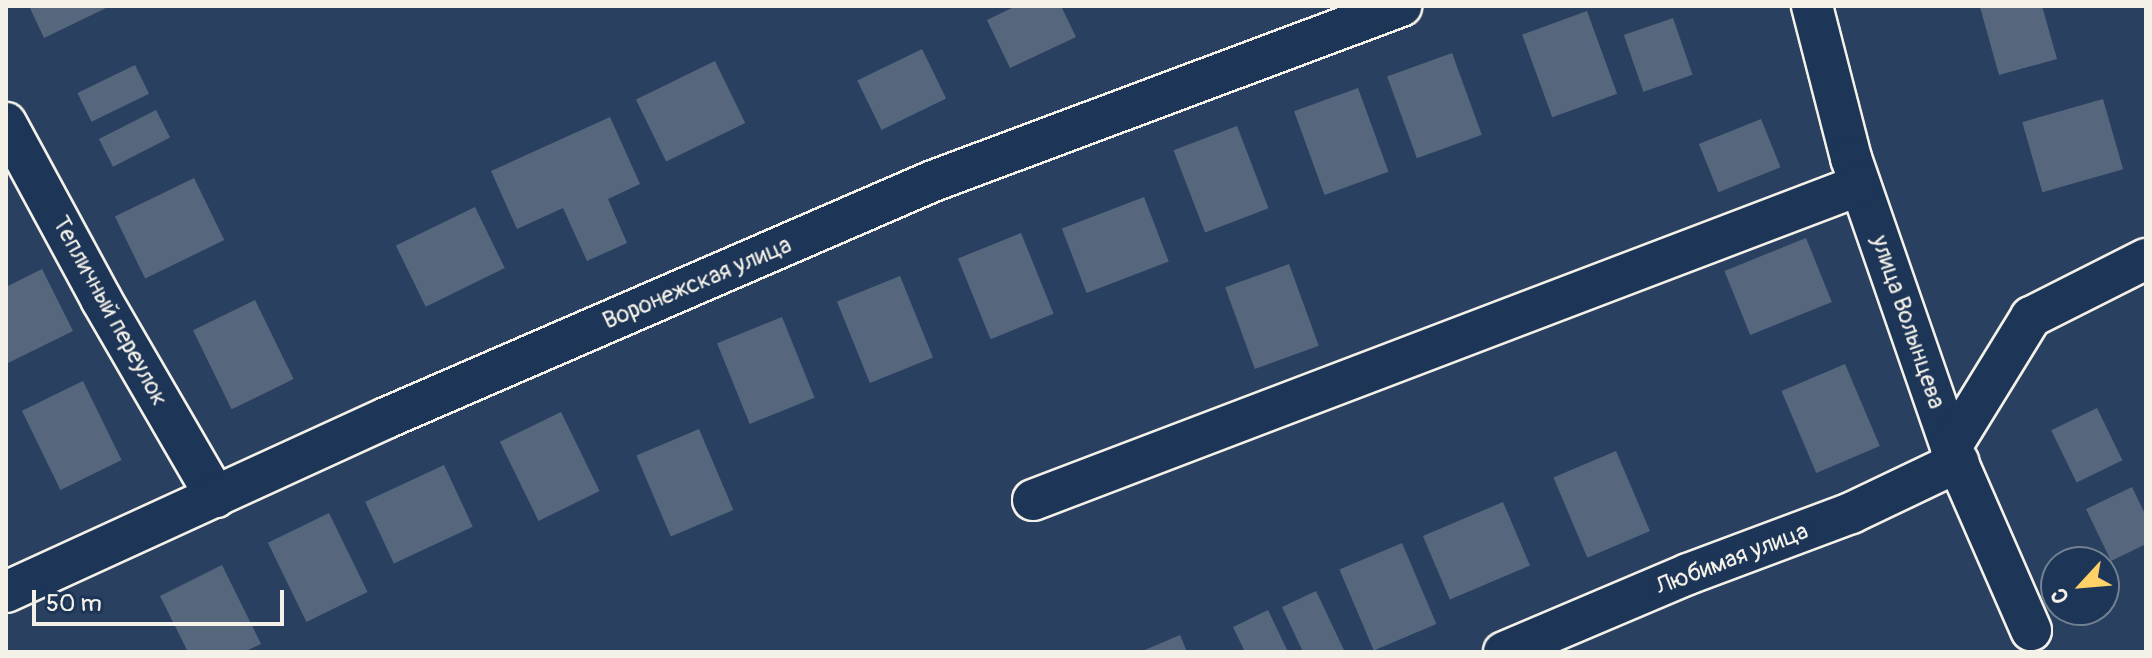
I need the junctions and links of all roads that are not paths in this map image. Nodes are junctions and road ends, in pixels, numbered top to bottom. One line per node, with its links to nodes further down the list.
1 (1401, 6): 7 (street, Воронежская улица)
2 (1812, 6): 4 (street, улица Волынцева)
3 (6, 123): 7 (street, Тепличный переулок)
4 (1860, 185): 6 (street, улица Волынцева); 8 (street)
5 (2146, 259): 6 (street)
6 (1954, 455): 10 (street, улица Волынцева); 11 (street, Любимая улица)
7 (216, 497): 9 (street, Воронежская улица)
8 (1033, 500)
9 (6, 592)
10 (2031, 630)
11 (1504, 652)

